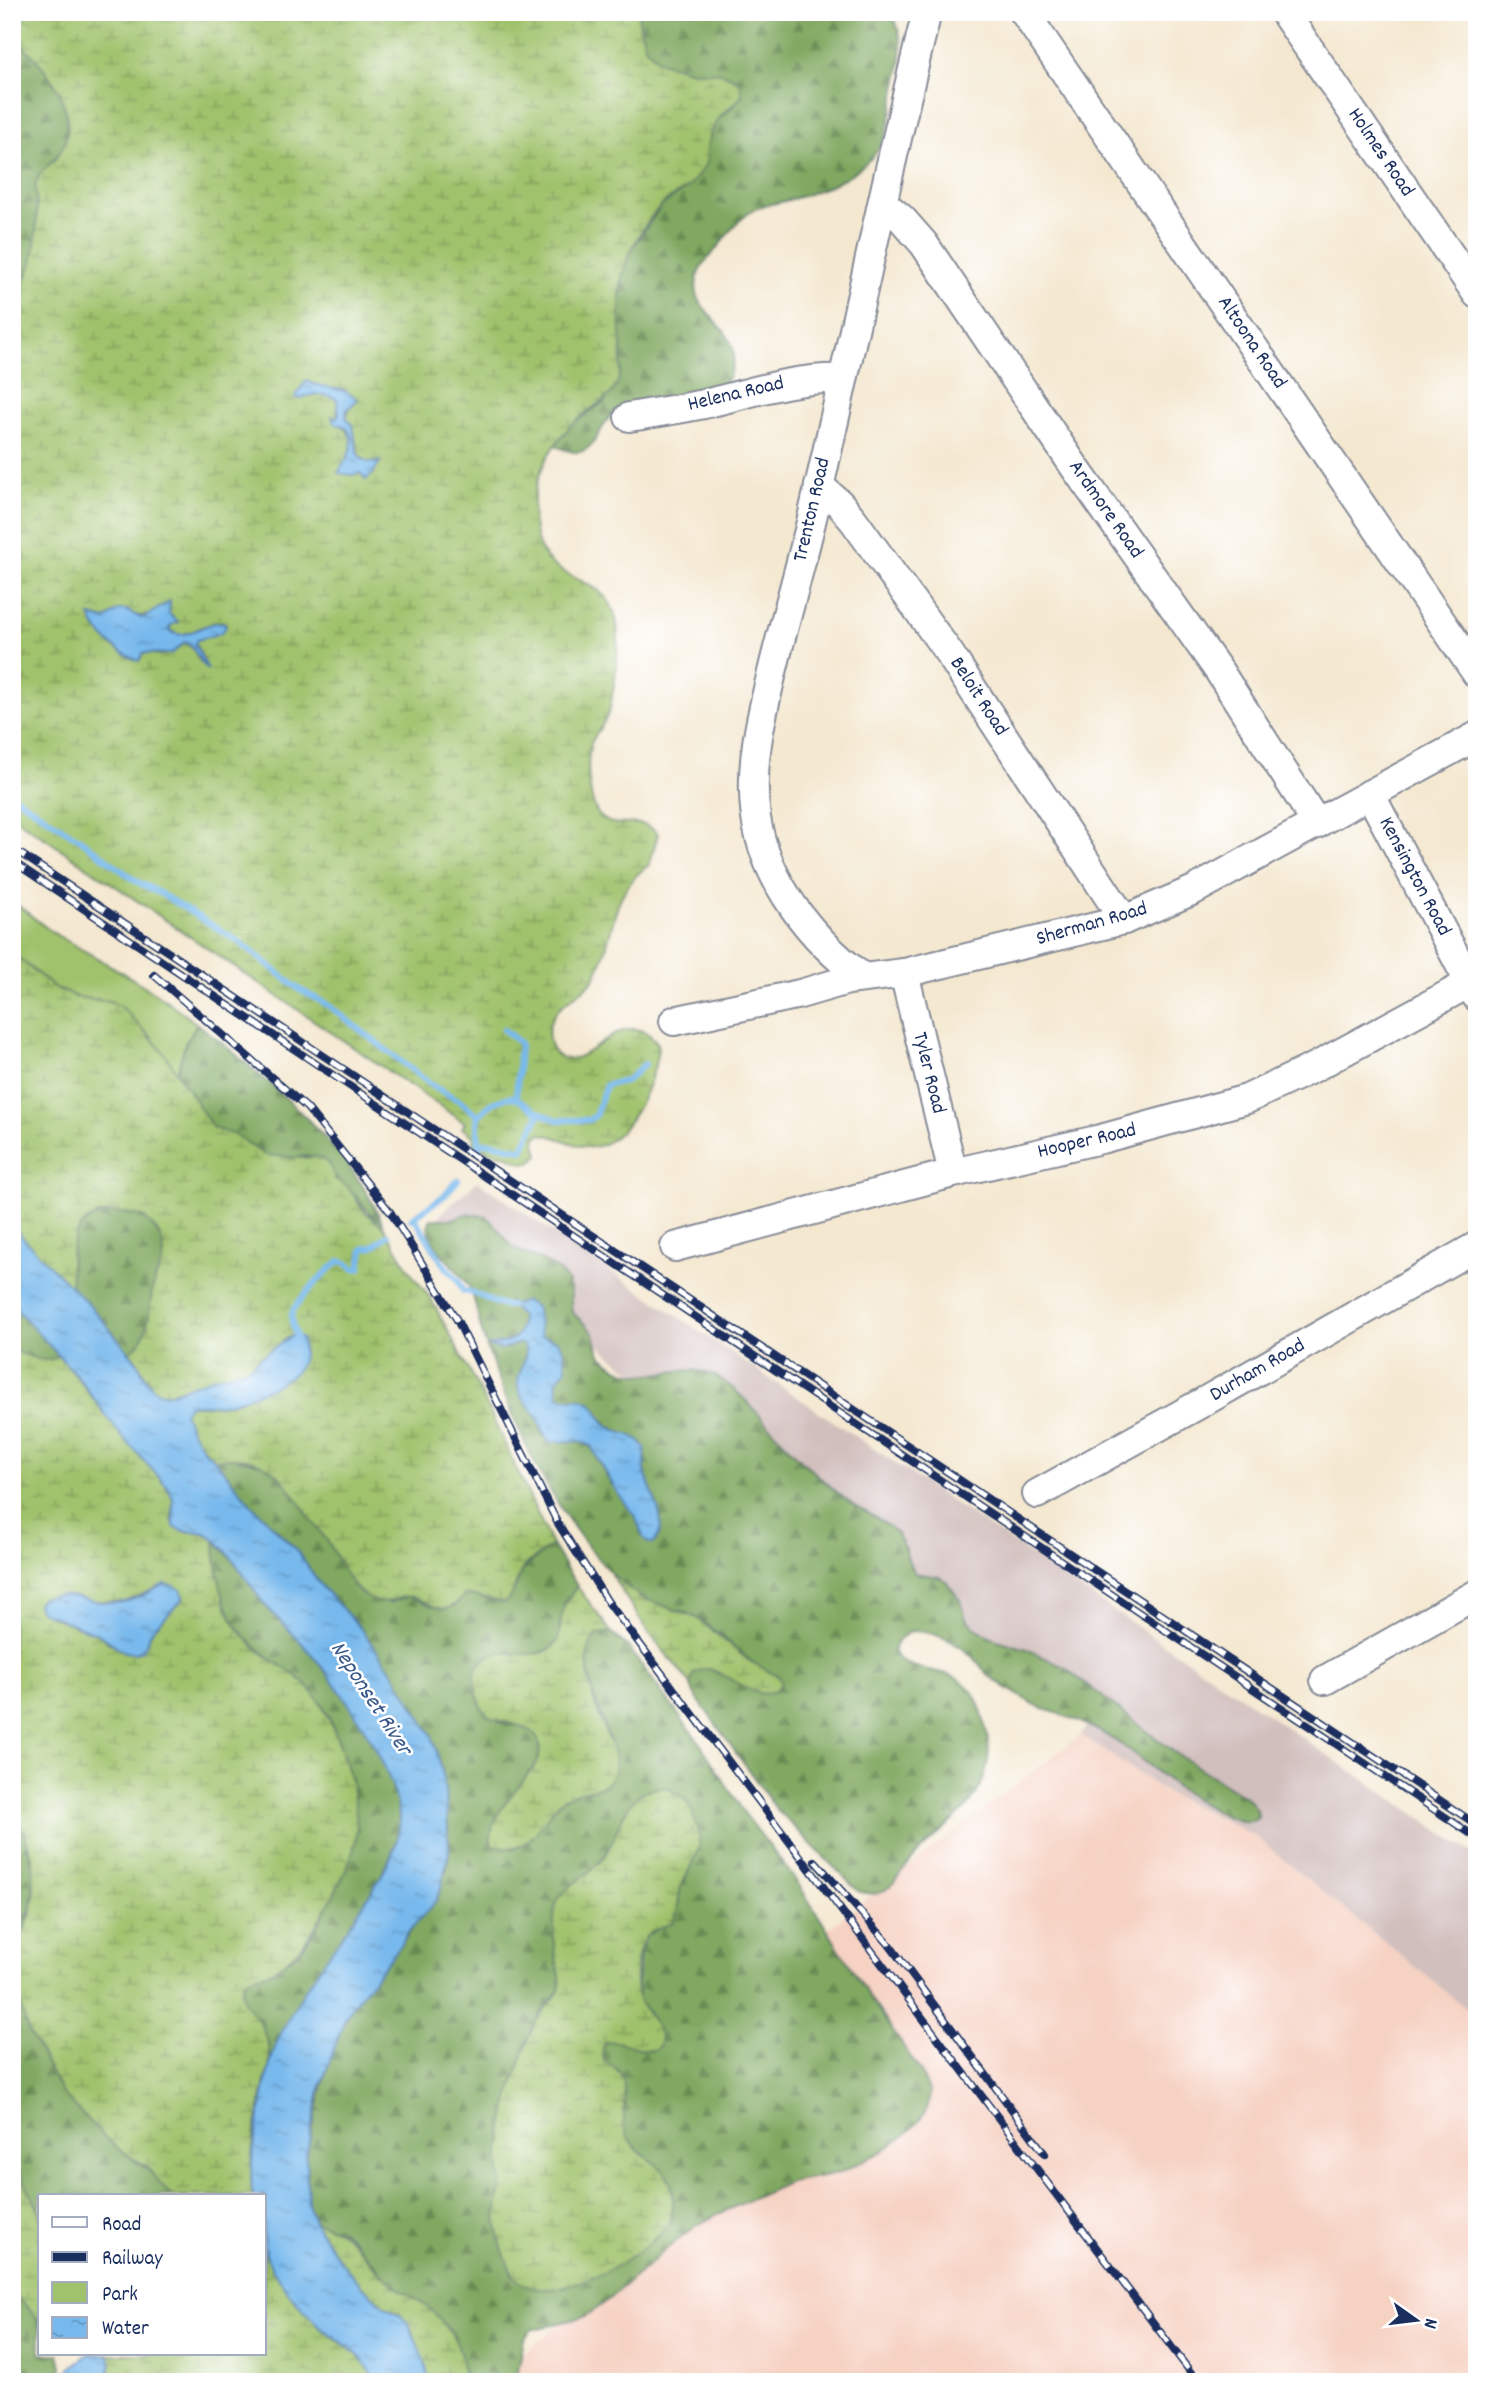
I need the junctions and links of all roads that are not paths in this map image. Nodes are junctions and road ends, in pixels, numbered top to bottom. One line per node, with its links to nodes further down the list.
1 (1024, 12): 9 (street, Altoona Road)
2 (1284, 12): 5 (street, Holmes Road)
3 (924, 14): 4 (street, Trenton Road)
4 (884, 204): 6 (street, Trenton Road); 12 (street, Ardmore Road)
5 (1477, 294)
6 (843, 379): 7 (street, Helena Road); 8 (street, Trenton Road)
7 (629, 416)
8 (819, 486): 13 (street, Beloit Road); 15 (street, Trenton Road)
9 (1477, 674)
10 (1477, 736): 11 (street, Sherman Road)
11 (1370, 794): 12 (street, Sherman Road); 16 (street, Kensington Road)
12 (1317, 824): 13 (street, Sherman Road)
13 (1124, 920): 14 (street, Sherman Road)
14 (904, 973): 15 (street, Sherman Road); 18 (street, Tyler Road)
15 (862, 977): 17 (street, Sherman Road)
16 (1474, 986): 18 (street, Hooper Road)
17 (674, 1021)
18 (953, 1173): 20 (street, Hooper Road)
19 (1477, 1246): 21 (street, Durham Road)
20 (674, 1247)
21 (1037, 1494)
22 (1477, 1594): 23 (street)
23 (1325, 1679)

